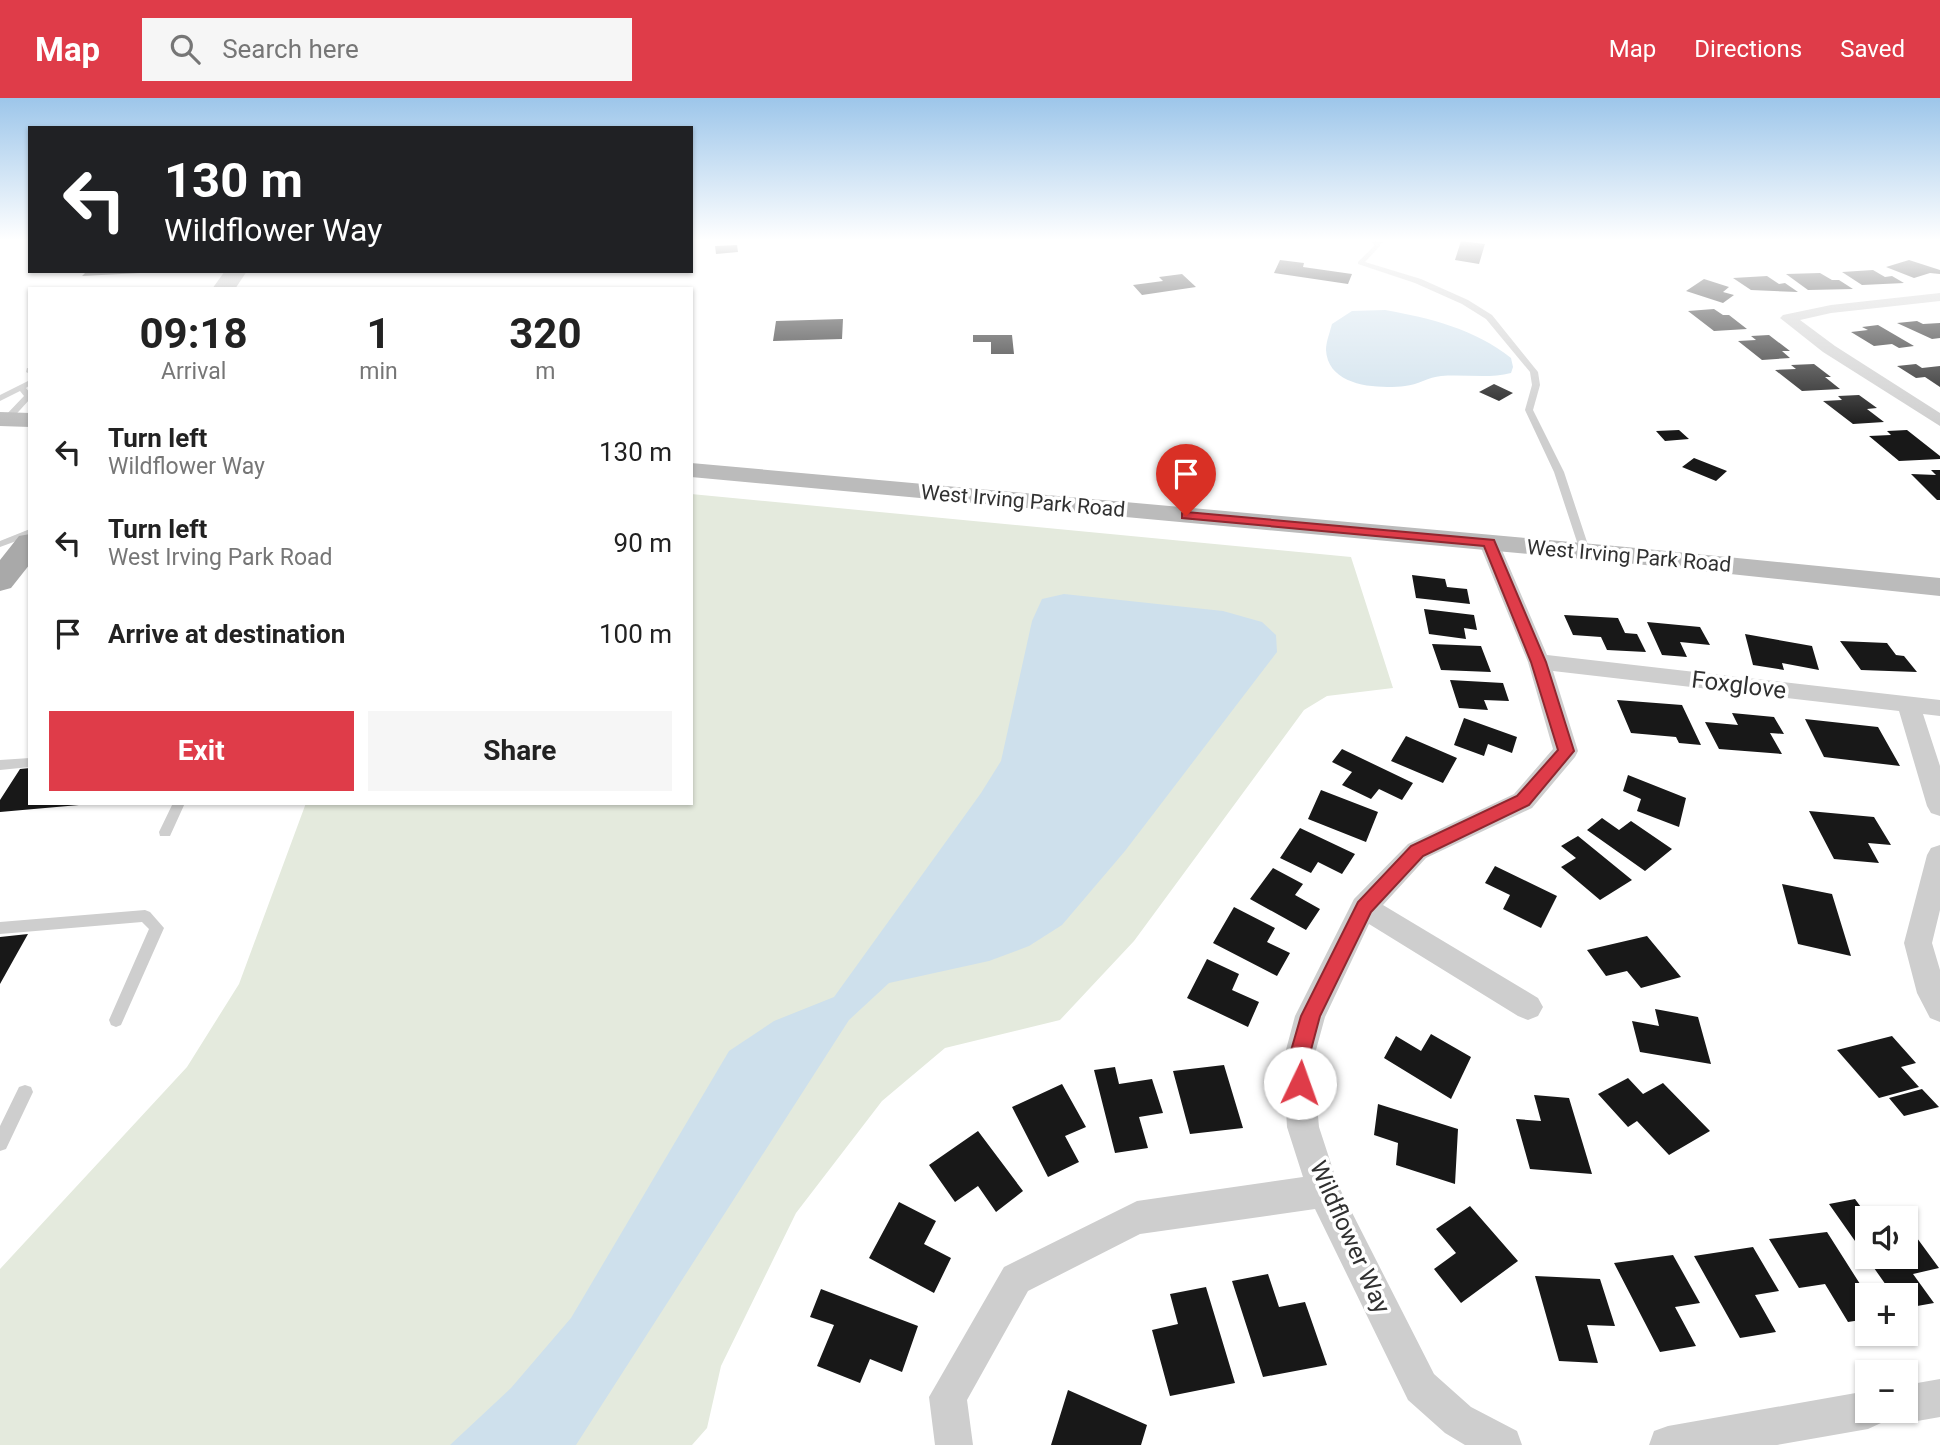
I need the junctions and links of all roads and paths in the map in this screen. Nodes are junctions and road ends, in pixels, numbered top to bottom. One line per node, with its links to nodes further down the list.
1 (1468, 304): 11 (lane)
2 (1882, 304): 5 (street)
3 (26, 385): 4 (lane); 4 (lane)
4 (9, 414)
5 (1940, 421)
6 (693, 470): 8 (main road, West Irving Park Road)
7 (28, 533): 9 (lane)
8 (1489, 543): 11 (main road, West Irving Park Road); 14 (street, Wildflower Way)
9 (0, 544)
10 (28, 546): 12 (main road)
11 (1585, 551): 13 (main road, West Irving Park Road)
12 (0, 581)
13 (1940, 587)
14 (1539, 662): 15 (street, Foxglove); 23 (street, Wildflower Way)
15 (1909, 705): 16 (street, Foxglove); 20 (street)
16 (1940, 708)
17 (28, 762): 18 (lane)
18 (0, 765)
19 (178, 805): 21 (lane)
20 (1940, 806)
21 (165, 832)
22 (1939, 868): 26 (street)
23 (1364, 907): 25 (street); 30 (street, Wildflower Way)
24 (0, 928): 27 (lane)
25 (1528, 1007)
26 (1940, 1009)
27 (116, 1020)
28 (24, 1092): 29 (lane)
29 (0, 1143)
30 (1324, 1191): 34 (street, Wildflower Way); 35 (street)
31 (1940, 1398): 32 (street)
32 (1918, 1402)
33 (1855, 1412): 36 (street)
34 (1491, 1442)
35 (954, 1445)
36 (1668, 1445)

